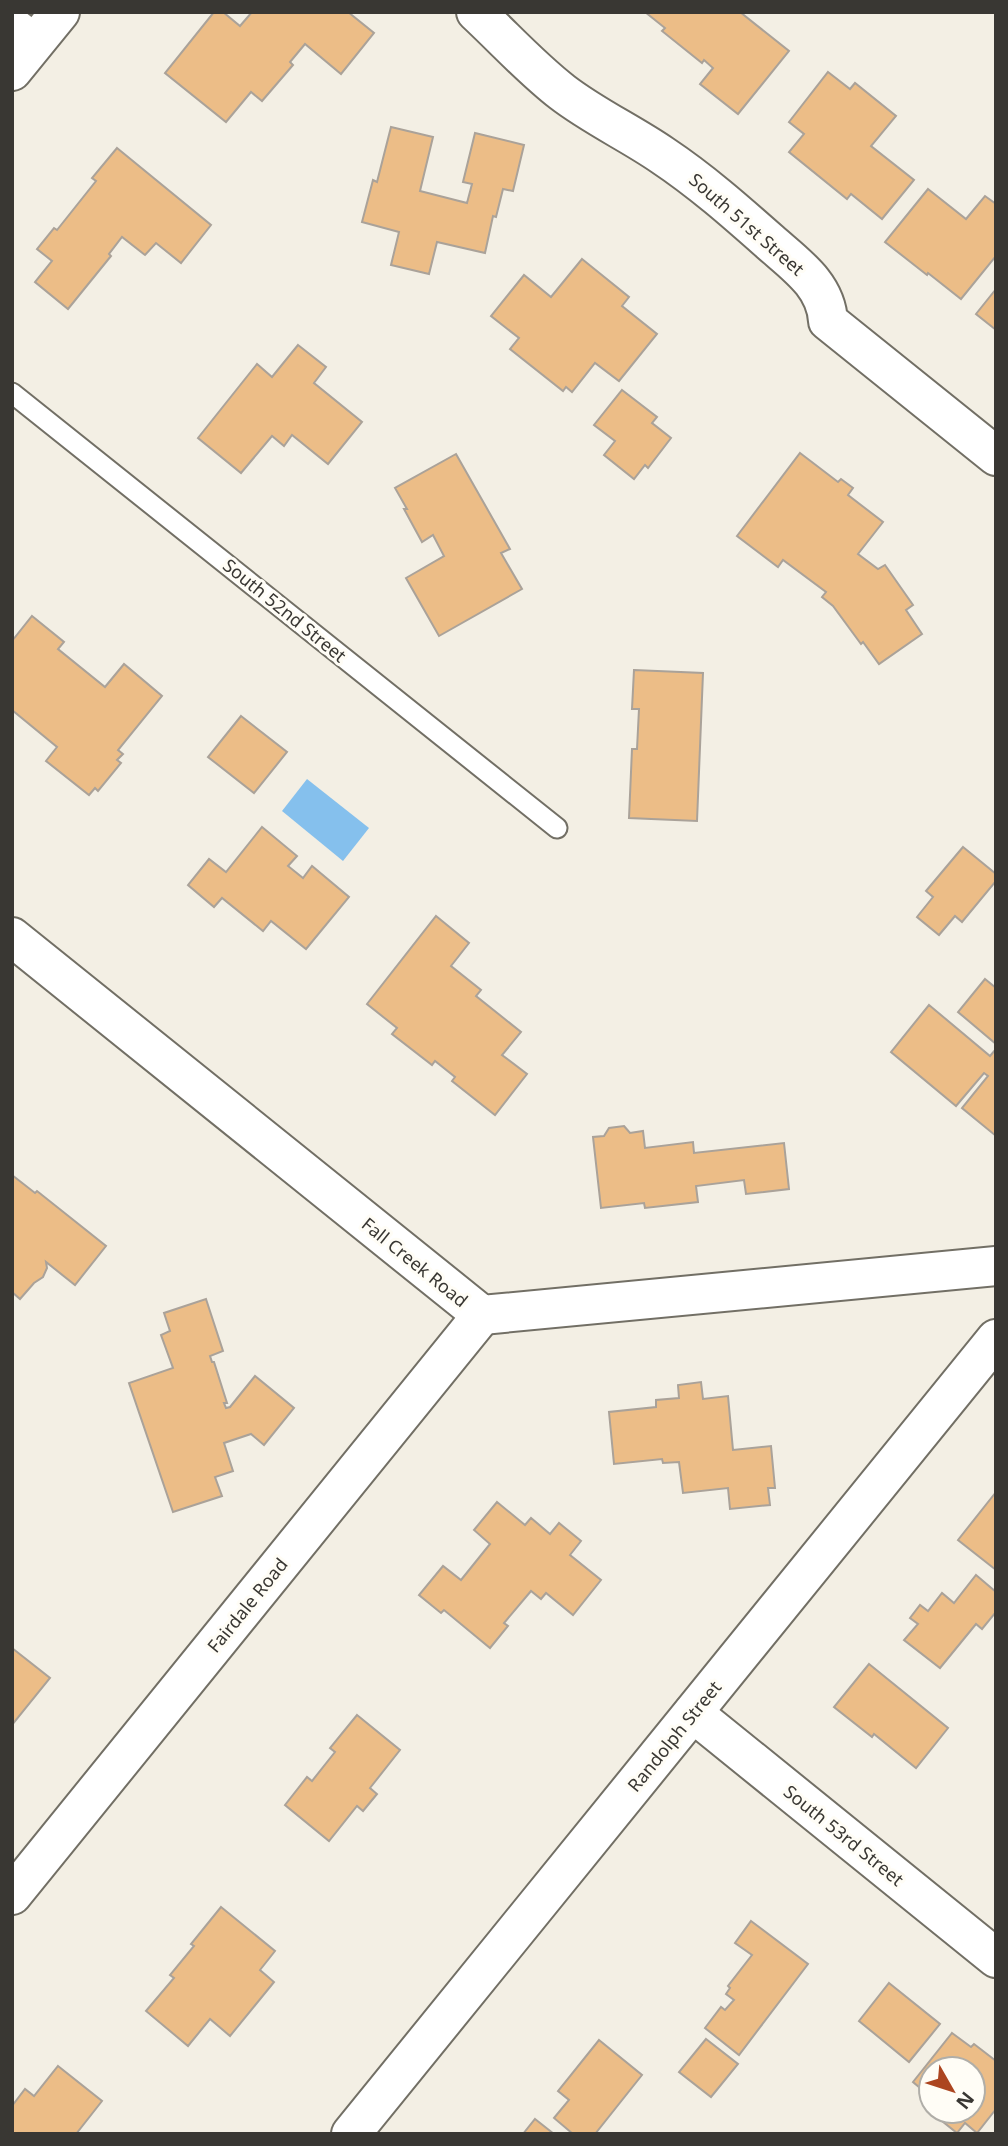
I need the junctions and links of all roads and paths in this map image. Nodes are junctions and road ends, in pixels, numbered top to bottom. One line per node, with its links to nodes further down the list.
1 (60, 12): 3 (street)
2 (476, 12): 5 (street, South 51st Street)
3 (20, 47)
4 (12, 393): 6 (lane, South 52nd Street)
5 (996, 456)
6 (557, 828)
7 (12, 937): 9 (street, Fall Creek Road)
8 (996, 1266): 9 (street, Fall Creek Road)
9 (482, 1315): 12 (street, Fairdale Road)
10 (996, 1339): 11 (street, Randolph Street)
11 (693, 1713): 13 (street, South 53rd Street); 14 (street, Randolph Street)
12 (12, 1895)
13 (996, 1958)
14 (351, 2134)

